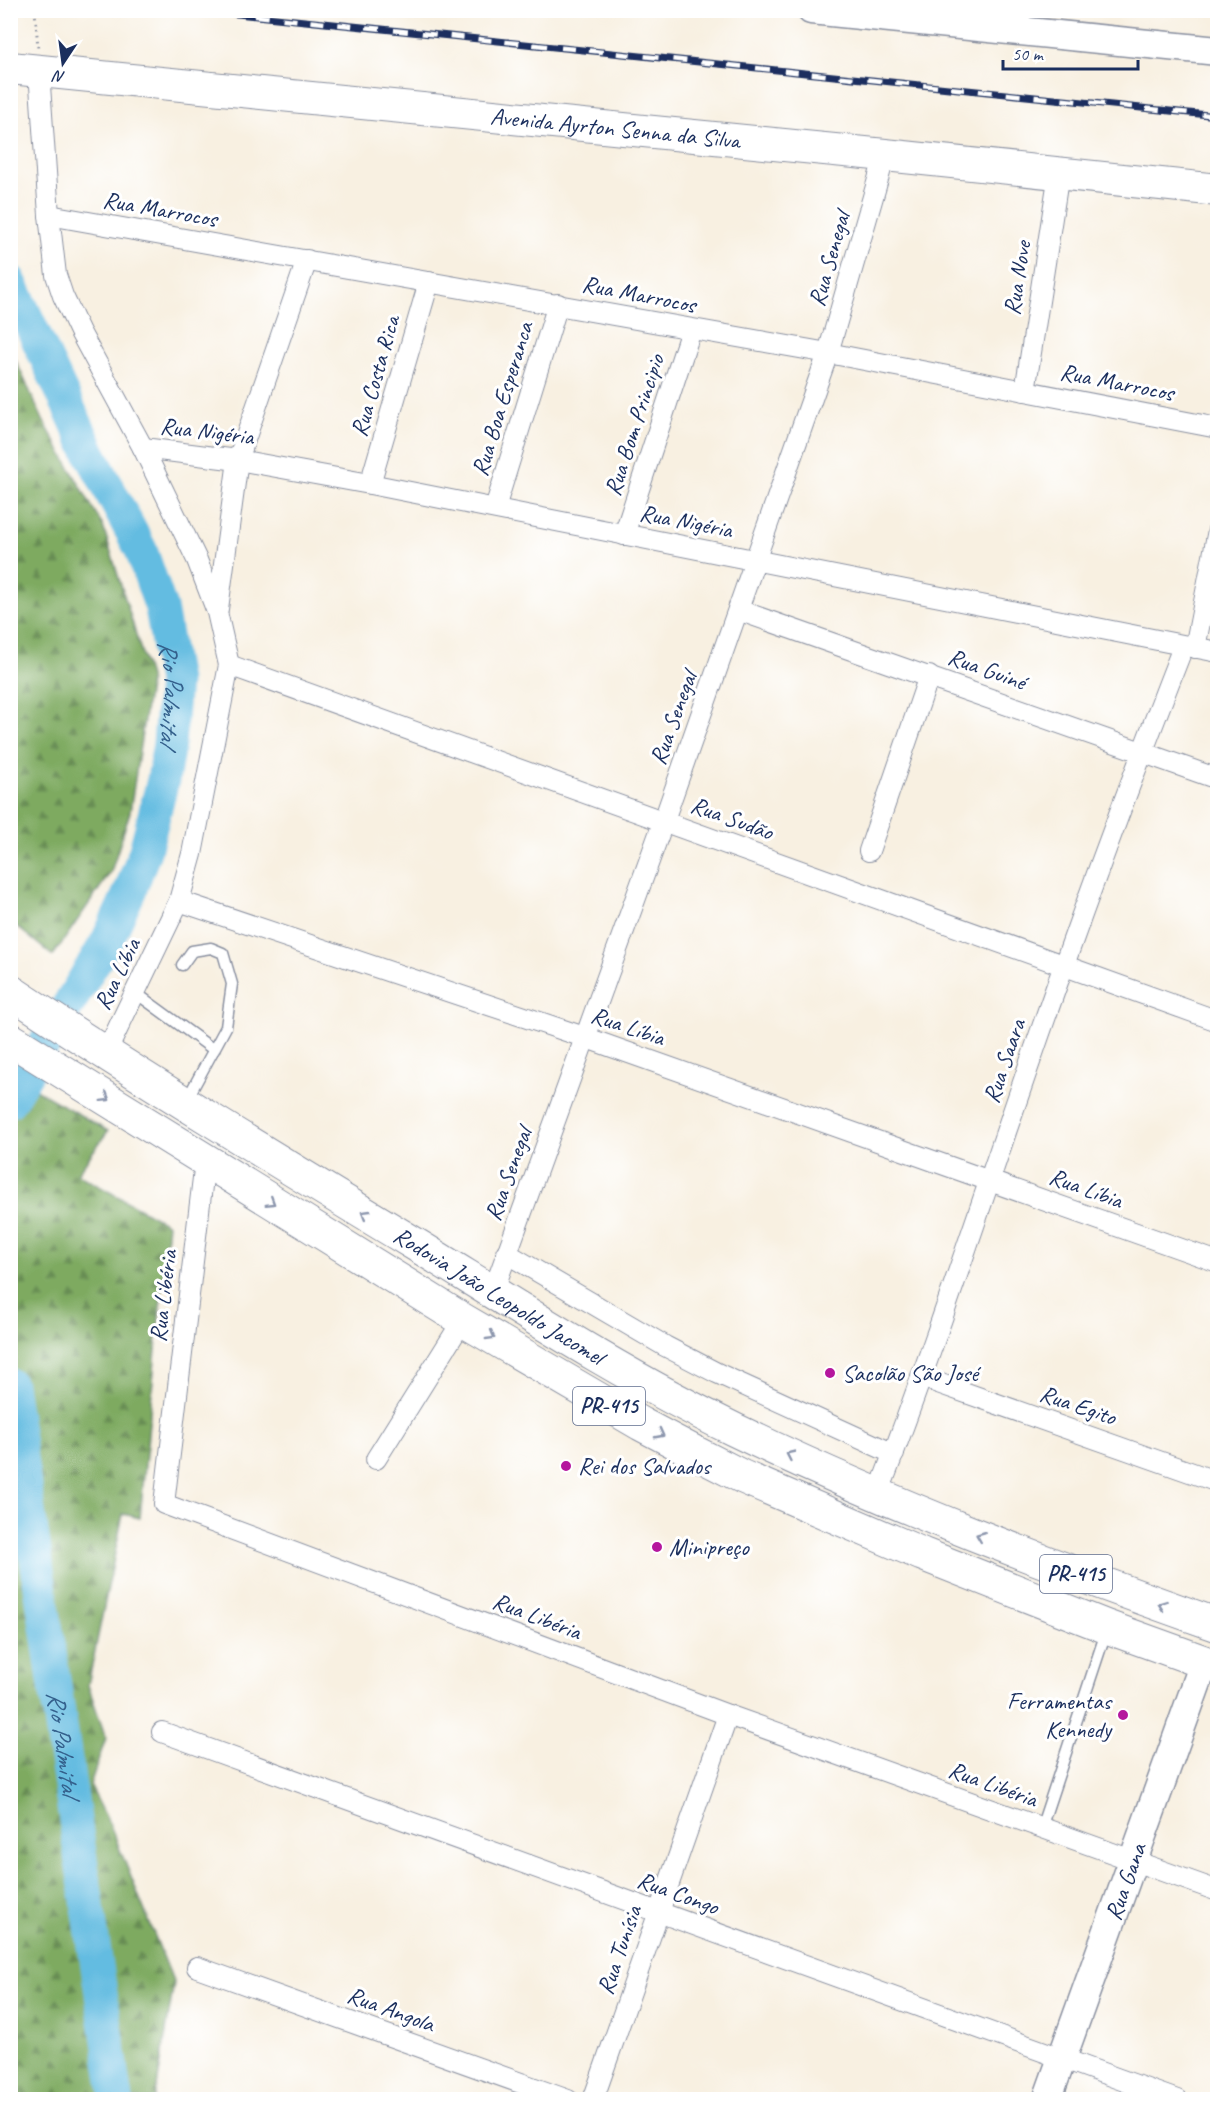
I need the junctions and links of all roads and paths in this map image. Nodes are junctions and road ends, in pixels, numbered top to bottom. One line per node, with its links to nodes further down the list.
1 (34, 10): 5 (path)
2 (811, 10): 3 (street)
3 (996, 20): 4 (street)
4 (1218, 51)
5 (25, 69): 6 (main road, Avenida Ayrton Senna da Silva); 9 (street)
6 (885, 154): 7 (main road, Avenida Ayrton Senna da Silva); 14 (street, Rua Senegal)
7 (1059, 173): 8 (main road, Avenida Ayrton Senna da Silva); 15 (street, Rua Nove)
8 (1218, 190)
9 (49, 215): 10 (street, Rua Marrocos); 17 (street)
10 (307, 261): 11 (street, Rua Marrocos); 18 (street)
11 (429, 282): 12 (street, Rua Marrocos); 19 (street, Rua Costa Rica)
12 (558, 304): 13 (street, Rua Marrocos); 20 (street, Rua Boa Esperanca)
13 (691, 330): 14 (street, Rua Marrocos); 22 (street, Rua Bom Principio)
14 (828, 352): 15 (street, Rua Marrocos); 23 (street, Rua Senegal)
15 (1025, 391): 16 (street, Rua Marrocos)
16 (1218, 428)
17 (143, 448): 18 (street, Rua Nigéria); 25 (street)
18 (238, 460): 19 (street, Rua Nigéria); 25 (street)
19 (370, 484): 20 (street, Rua Nigéria)
20 (495, 508): 22 (street, Rua Nigéria)
21 (1218, 530): 26 (street, Rua Saara)
22 (624, 535): 23 (street, Rua Nigéria)
23 (755, 561): 24 (street, Rua Senegal); 26 (street, Rua Nigéria)
24 (738, 610): 29 (street, Rua Guiné); 32 (street, Rua Senegal)
25 (217, 612): 28 (street)
26 (1189, 647): 27 (street, Rua Nigéria); 30 (street, Rua Saara)
27 (1218, 652)
28 (229, 665): 32 (street, Rua Sudão); 34 (street)
29 (929, 676): 30 (street, Rua Guiné); 33 (street)
30 (1142, 752): 31 (street, Rua Guiné); 36 (street, Rua Saara)
31 (1218, 779)
32 (664, 820): 36 (street, Rua Sudão); 40 (street, Rua Senegal)
33 (869, 851)
34 (179, 901): 37 (street, Rua Líbia); 40 (street, Rua Líbia)
35 (182, 965): 42 (lane)
36 (1063, 966): 39 (street, Rua Sudão); 46 (street, Rua Saara)
37 (136, 993): 42 (lane); 43 (street, Rua Líbia)
38 (24, 1000): 43 (highway, Rodovia João Leopoldo Jacomel / PR-415)
39 (1218, 1021)
40 (585, 1037): 46 (street, Rua Líbia); 47 (street, Rua Senegal)
41 (13, 1040): 45 (highway, Rodovia João Leopoldo Jacomel / PR-415, one-way to 45)
42 (214, 1050): 44 (lane)
43 (106, 1053): 44 (highway, Rodovia João Leopoldo Jacomel / PR-415)
44 (185, 1104): 49 (highway, Rodovia João Leopoldo Jacomel / PR-415, one-way to 44)
45 (205, 1161): 50 (highway, Rodovia João Leopoldo Jacomel / PR-415, one-way to 50); 59 (street, Rua Libéria)
46 (991, 1181): 48 (street, Rua Líbia); 51 (street, Rua Saara)
47 (506, 1253): 49 (street, Rua Senegal); 52 (street)
48 (1218, 1262)
49 (494, 1292): 55 (highway, Rodovia João Leopoldo Jacomel / PR-415, one-way to 49)
50 (463, 1320): 53 (street); 57 (highway, Rodovia João Leopoldo Jacomel / PR-415, one-way to 57)
51 (921, 1377): 52 (street, Rua Saara); 54 (street, Rua Egito)
52 (894, 1454): 55 (street, Rua Saara)
53 (376, 1459)
54 (1218, 1482)
55 (878, 1494): 56 (highway, Rodovia João Leopoldo Jacomel / PR-415, one-way to 55)
56 (1218, 1625)
57 (1107, 1627): 58 (highway, Rodovia João Leopoldo Jacomel / PR-415); 61 (lane)
58 (1213, 1661): 62 (street, Rua Gana)
59 (728, 1715): 61 (street, Rua Libéria); 64 (street, Rua Tunísia)
60 (162, 1732): 64 (street, Rua Congo)
61 (1041, 1828): 62 (street, Rua Libéria)
62 (1132, 1860): 63 (street, Rua Libéria); 66 (street, Rua Gana)
63 (1218, 1891)
64 (658, 1913): 66 (street, Rua Congo); 68 (street, Rua Tunísia)
65 (197, 1967): 67 (street, Rua Angola)
66 (1062, 2057): 69 (street, Rua Gana); 70 (street, Rua Congo)
67 (568, 2100)
68 (593, 2100)
69 (1047, 2100)
70 (1177, 2100)

